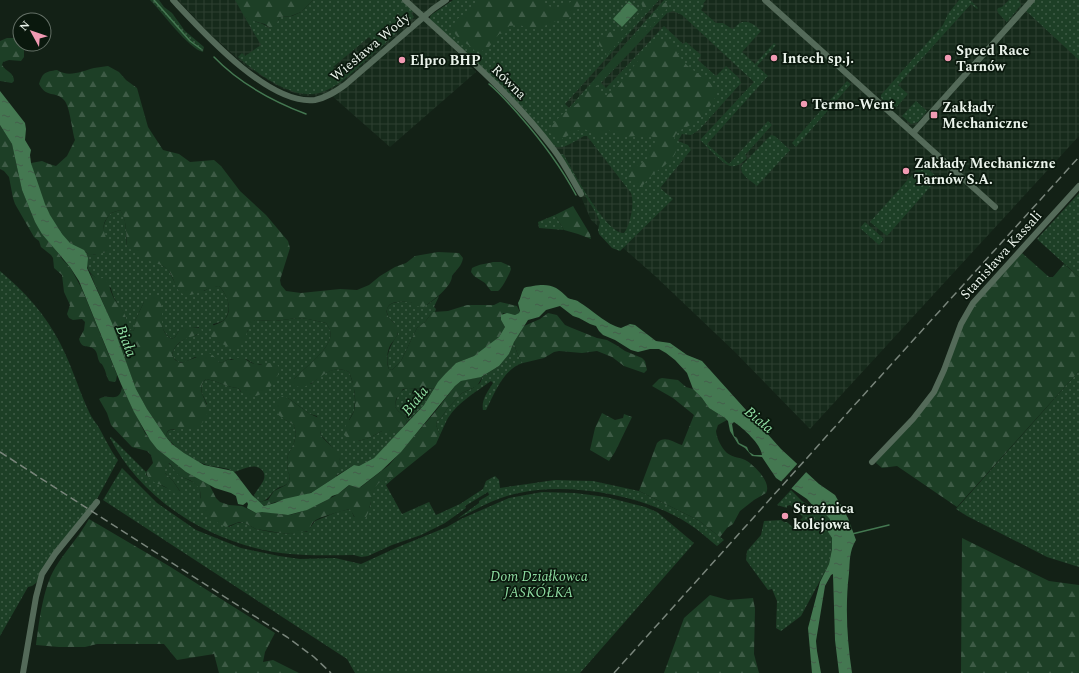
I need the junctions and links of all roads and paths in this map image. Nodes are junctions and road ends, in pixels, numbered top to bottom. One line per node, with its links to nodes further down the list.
1 (173, 0): 6 (street, Wiesława Wody)
2 (405, 0): 6 (street, Równa)
3 (446, 0): 6 (street, Wiesława Wody)
4 (765, 0): 7 (street)
5 (1032, 0): 7 (street)
6 (424, 17): 9 (street, Równa)
7 (913, 134): 10 (street)
8 (1079, 186): 11 (street, Stanisława Kassali)
9 (581, 194)
10 (995, 207)
11 (872, 462)
12 (97, 502): 13 (street)
13 (23, 673)

